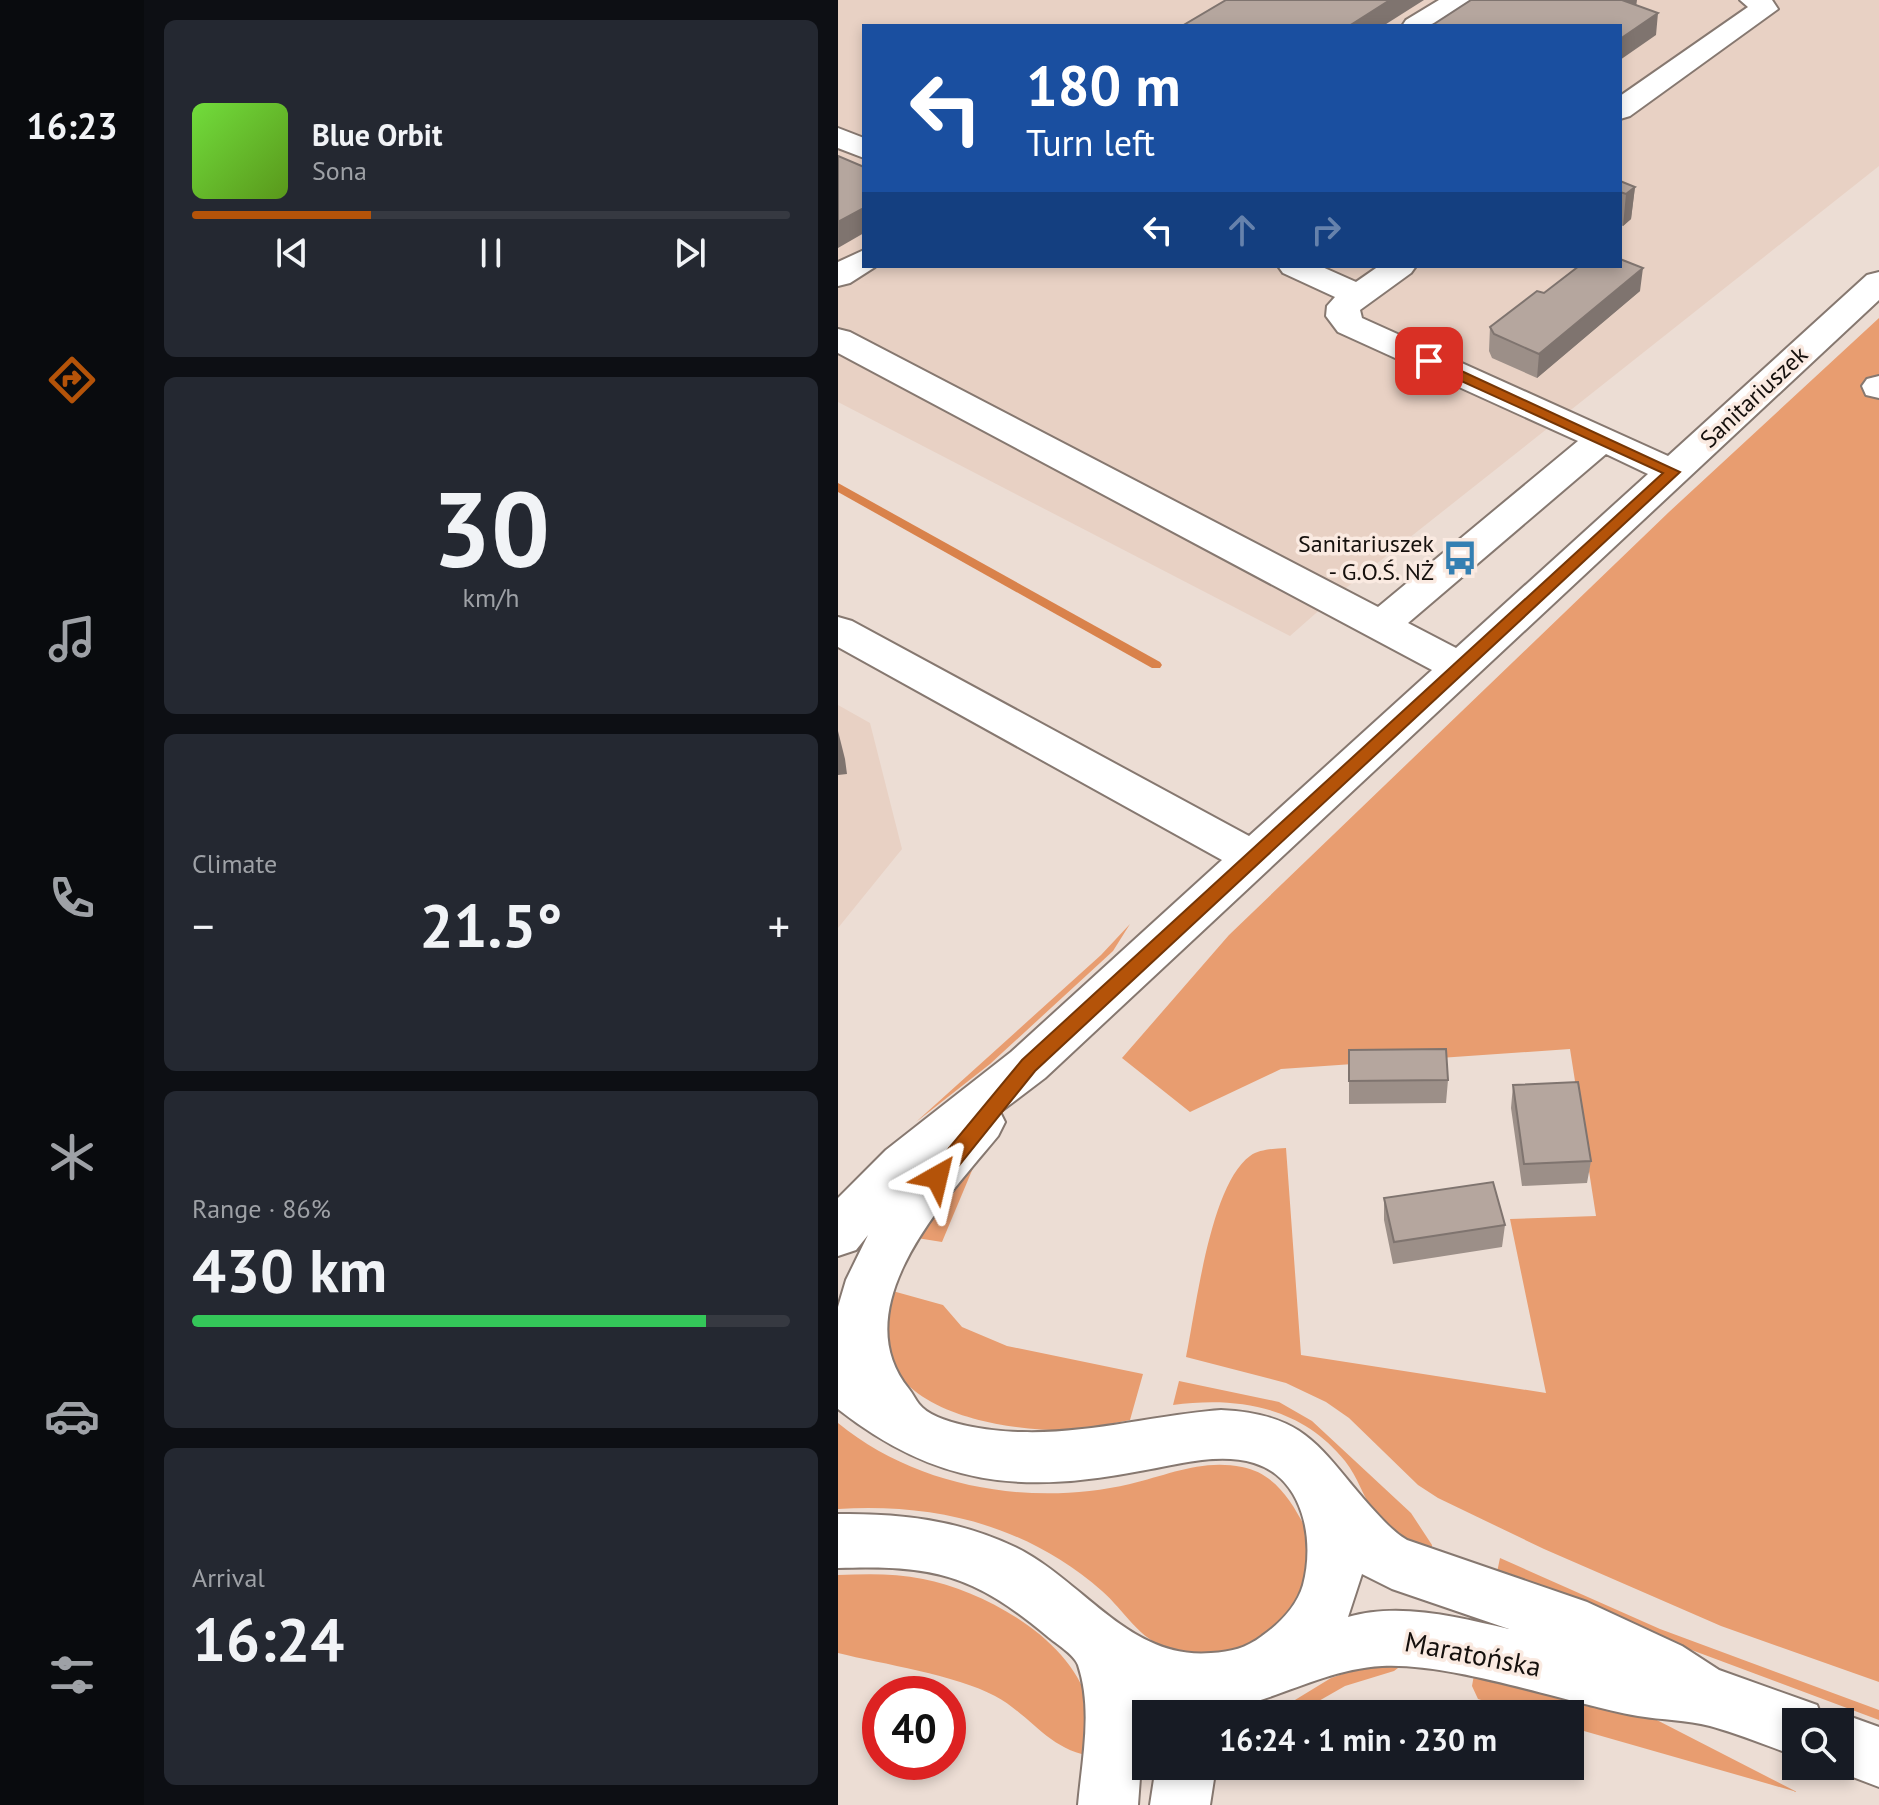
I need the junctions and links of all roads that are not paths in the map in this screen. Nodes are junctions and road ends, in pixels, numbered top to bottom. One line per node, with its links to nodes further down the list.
1 (1458, 0): 3 (street)
2 (1754, 0): 4 (street)
3 (1419, 24)
4 (1622, 109)
5 (838, 137): 6 (street)
6 (862, 148)
7 (862, 261): 10 (street)
8 (1298, 268): 12 (street)
9 (1397, 268): 12 (street)
10 (838, 276)
11 (1879, 282): 15 (street, Sanitariuszek)
12 (1358, 296): 14 (street)
13 (838, 339): 16 (street)
14 (1602, 439): 15 (street); 16 (street)
15 (1673, 472): 18 (street, Sanitariuszek)
16 (1381, 625): 18 (street)
17 (838, 630): 19 (street)
18 (1461, 668): 19 (street, Sanitariuszek)
19 (1252, 857): 20 (street, Sanitariuszek)
20 (1028, 1065): 21 (street, Sanitariuszek); 23 (street, Sanitariuszek)
21 (838, 1235)
22 (838, 1377): 23 (street, Maratońska)
23 (906, 1424): 24 (street, Maratońska)
24 (1320, 1488): 27 (street); 28 (street, Maratońska)
25 (838, 1541): 26 (street)
26 (1102, 1643): 27 (street); 33 (street)
27 (1224, 1696): 28 (street, Maratońska)
28 (1708, 1696): 29 (street, Maratońska)
29 (1782, 1721)
30 (1854, 1748): 31 (street)
31 (1879, 1757)
32 (1184, 1780): 34 (street)
33 (1108, 1805)
34 (1180, 1805)

